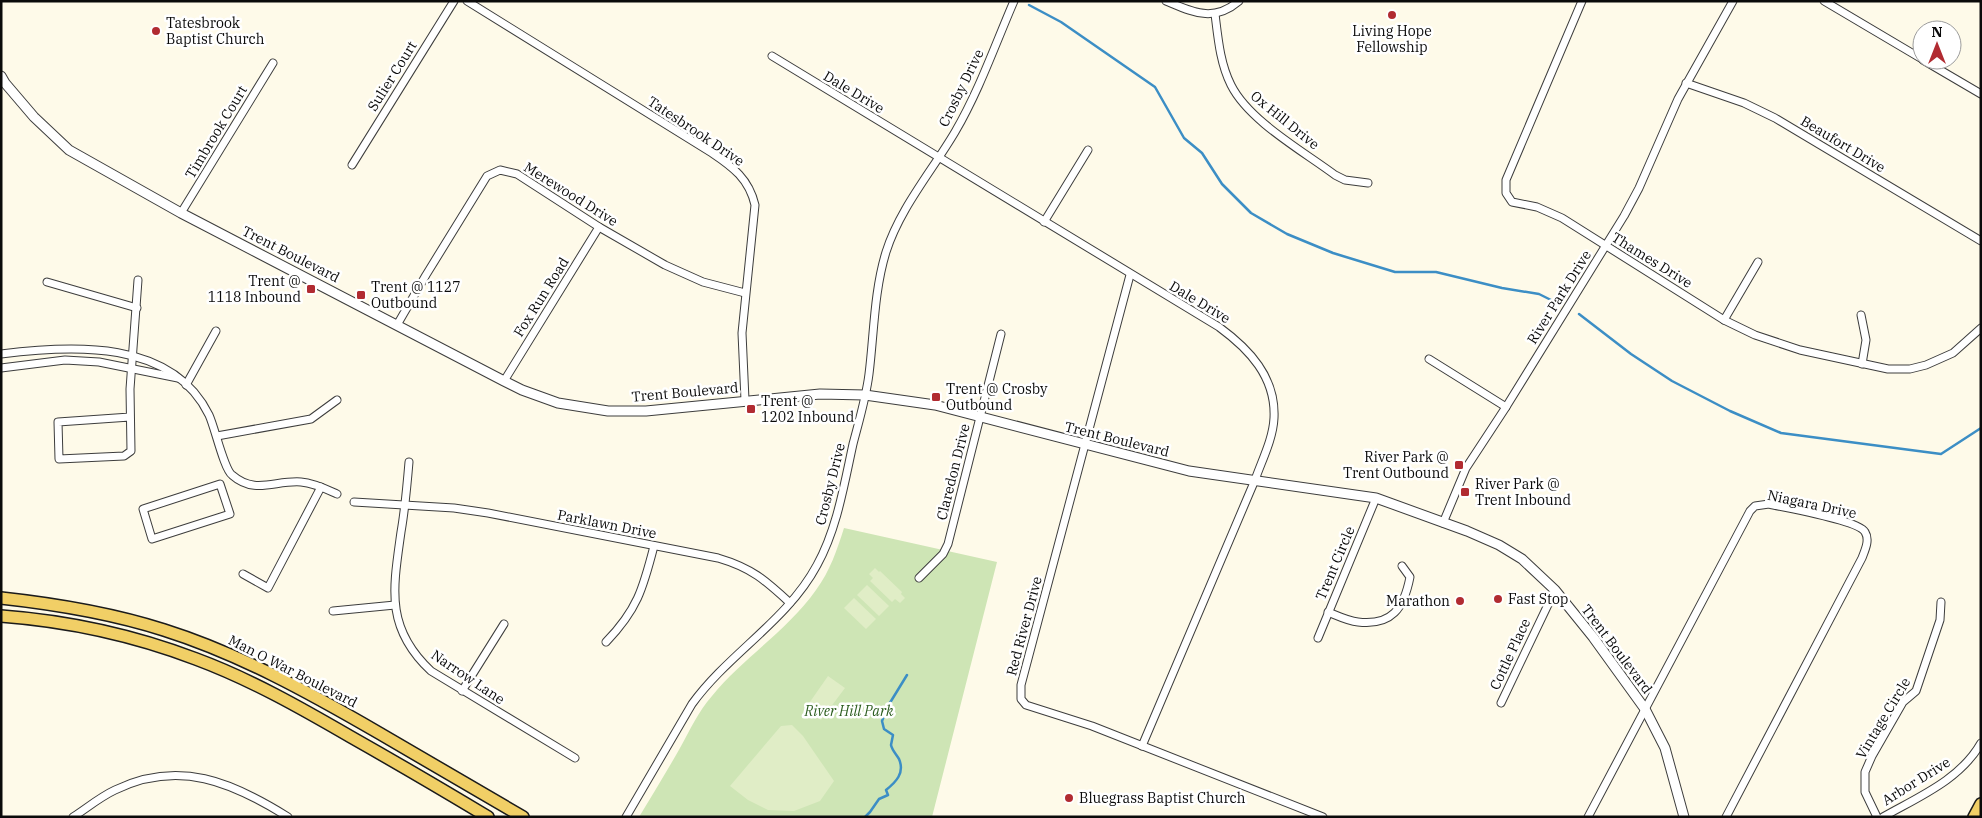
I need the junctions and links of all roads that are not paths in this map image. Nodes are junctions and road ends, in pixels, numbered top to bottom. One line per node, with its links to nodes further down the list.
1 (454, 1): 19 (street, Sulier Court)
2 (467, 1): 30 (street, Tatesbrook Drive)
3 (1014, 1): 18 (street, Crosby Drive)
4 (1166, 1): 9 (street)
5 (1239, 1): 9 (street)
6 (1582, 1): 25 (street, Thames Drive)
7 (1733, 1): 15 (street, River Park Drive)
8 (1824, 1): 10 (street)
9 (1215, 14): 20 (street, Ox Hill Drive)
10 (1912, 54)
11 (772, 56): 18 (street, Dale Drive)
12 (273, 63): 21 (street, Timbrook Court)
13 (1939, 70): 16 (street)
14 (1, 76): 21 (street, Trent Boulevard)
15 (1686, 83): 24 (street, Beaufort Drive); 25 (street, River Park Drive)
16 (1981, 94)
17 (1088, 150): 22 (street)
18 (938, 158): 22 (street, Dale Drive); 47 (street, Crosby Drive)
19 (352, 165)
20 (1368, 183)
21 (181, 213): 34 (street, Trent Boulevard)
22 (1044, 222): 27 (street, Dale Drive)
23 (599, 227): 30 (street, Merewood Drive); 34 (street, Merewood Drive); 45 (street, Fox Run Road)
24 (1981, 241)
25 (1606, 246): 33 (street, Thames Drive); 50 (street, River Park Drive)
26 (1758, 262): 33 (street)
27 (1130, 275): 54 (street, Red River Drive); 57 (street, Dale Drive)
28 (138, 280): 31 (street)
29 (47, 282): 31 (street)
30 (745, 293): 49 (street, Tatesbrook Drive)
31 (137, 308): 39 (street)
32 (1861, 315): 41 (street)
33 (1724, 320): 41 (street, Thames Drive)
34 (398, 325): 45 (street, Trent Boulevard)
35 (1981, 328): 41 (street, Thames Drive)
36 (216, 331): 46 (street)
37 (1001, 334): 52 (street, Claredon Drive)
38 (1, 354): 39 (street)
39 (132, 354): 42 (street); 44 (street)
40 (1429, 359): 50 (street)
41 (1862, 364)
42 (132, 367): 43 (street); 44 (street); 51 (street)
43 (1, 368)
44 (178, 378): 46 (street)
45 (504, 381): 49 (street, Trent Boulevard)
46 (186, 385): 53 (street)
47 (865, 395): 49 (street, Trent Boulevard); 52 (street, Trent Boulevard); 72 (street, Crosby Drive)
48 (337, 400): 53 (street)
49 (745, 400)
50 (1506, 407): 64 (street, River Park Drive)
51 (130, 417): 51 (street)
52 (980, 418): 54 (street, Trent Boulevard); 68 (street, Claredon Drive)
53 (216, 436): 56 (street)
54 (1086, 445): 57 (street, Trent Boulevard); 84 (street, Red River Drive)
55 (409, 462): 63 (street, Narrow Lane)
56 (230, 474): 58 (street); 59 (street)
57 (1254, 480): 61 (street, Trent Boulevard); 84 (street, Dale Drive)
58 (220, 484): 58 (street)
59 (321, 487): 60 (street); 67 (street)
60 (337, 494)
61 (1376, 498): 64 (street, Trent Boulevard); 75 (street, Trent Circle)
62 (354, 502): 63 (street, Parklawn Drive)
63 (405, 505): 65 (street, Parklawn Drive); 73 (street, Narrow Lane)
64 (1443, 523): 69 (street, Trent Boulevard)
65 (654, 546): 72 (street, Parklawn Drive); 79 (street)
66 (1402, 566): 75 (street)
67 (243, 574)
68 (919, 578)
69 (1555, 590): 81 (street, Cottle Place); 82 (street, Trent Boulevard)
70 (1, 598): 90 (main road, Man O War Boulevard)
71 (1941, 602): 96 (street, Vintage Circle)
72 (790, 603): 91 (street, Crosby Drive)
73 (394, 606): 74 (street); 80 (street, Narrow Lane)
74 (332, 611)
75 (1328, 612): 78 (street, Trent Circle)
76 (1, 616): 89 (main road, Man O War Boulevard)
77 (504, 624): 80 (street)
78 (1318, 638)
79 (606, 642)
80 (462, 691): 85 (street, Narrow Lane)
81 (1501, 702)
82 (1645, 709): 93 (street, Niagara Drive); 94 (street, Trent Boulevard); 95 (street, Niagara Drive)
83 (1981, 743): 97 (street, Arbor Drive)
84 (1142, 746): 92 (street, Red River Drive)
85 (575, 758)
86 (1981, 804): 98 (main road)
87 (73, 817): 88 (street)
88 (288, 817)
89 (488, 817)
90 (523, 817)
91 (626, 817)
92 (1323, 817)
93 (1588, 817)
94 (1684, 817)
95 (1726, 817)
96 (1876, 817)
97 (1883, 817)
98 (1974, 817)

